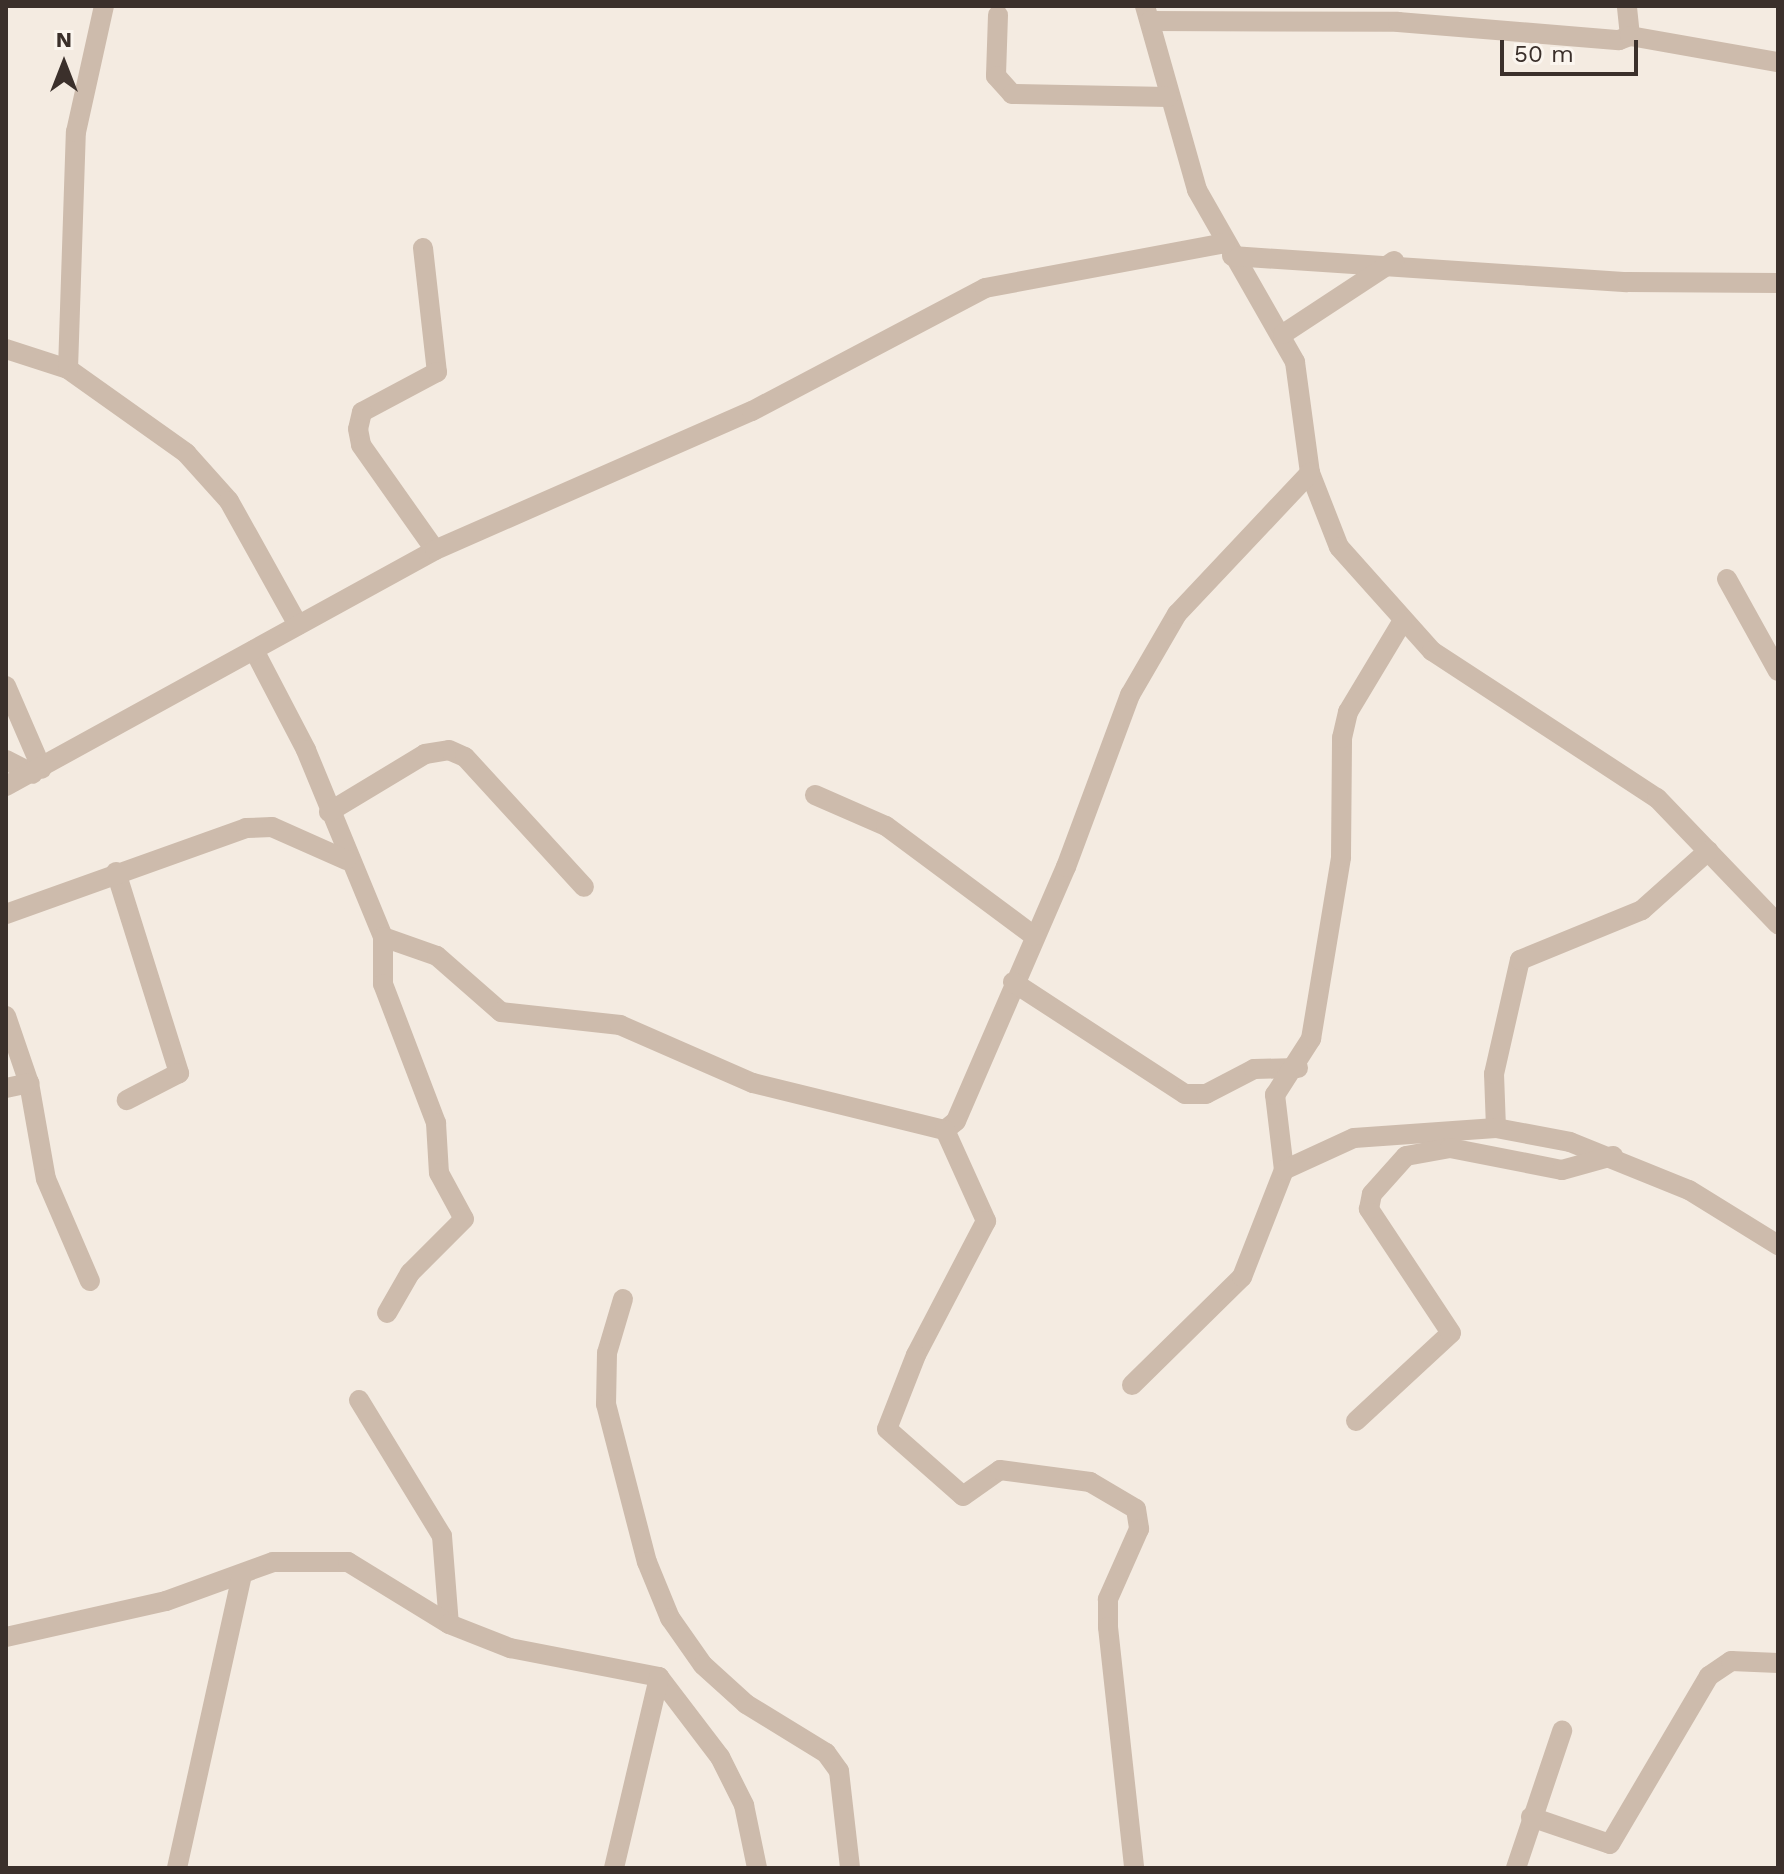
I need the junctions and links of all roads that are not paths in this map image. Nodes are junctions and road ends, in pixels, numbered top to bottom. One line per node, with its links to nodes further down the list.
1 (104, 6): 15 (street)
2 (1627, 6): 6 (street)
3 (1147, 14): 4 (street); 8 (street)
4 (1397, 14): 6 (street)
5 (998, 15): 8 (street)
6 (1630, 36): 7 (street)
7 (1778, 62)
8 (1168, 97): 10 (street)
9 (423, 248): 17 (street)
10 (1228, 249): 11 (street); 13 (street); 17 (street)
11 (1394, 261): 12 (street); 13 (street)
12 (1778, 283)
13 (1283, 334): 16 (street)
14 (6, 349): 15 (street)
15 (68, 369): 20 (street)
16 (1310, 473): 19 (street); 36 (street)
17 (435, 550): 20 (street)
18 (1727, 579): 22 (street)
19 (1402, 622): 29 (street); 40 (street)
20 (298, 625): 21 (street)
21 (254, 650): 25 (street); 28 (street)
22 (1778, 671)
23 (6, 686): 25 (street)
24 (6, 760): 25 (street)
25 (38, 772): 26 (street)
26 (6, 786)
27 (815, 795): 36 (street)
28 (329, 812): 30 (street); 32 (street)
29 (1708, 851): 33 (street); 44 (street)
30 (346, 860): 31 (street); 37 (street)
31 (116, 872): 34 (street); 43 (street)
32 (584, 887)
33 (1770, 902): 35 (street)
34 (6, 914)
35 (1778, 924)
36 (1034, 936): 38 (street)
37 (383, 937): 45 (street); 51 (street)
38 (1013, 982): 40 (street); 45 (street)
39 (6, 1016): 41 (street)
40 (1298, 1068): 47 (street)
41 (29, 1083): 42 (street); 49 (street)
42 (6, 1088)
43 (127, 1100)
44 (1496, 1128): 46 (street); 47 (street)
45 (945, 1130): 66 (street)
46 (1613, 1156): 48 (street); 54 (street)
47 (1284, 1170): 52 (street)
48 (1778, 1245)
49 (90, 1281)
50 (623, 1299): 65 (street)
51 (387, 1313)
52 (1132, 1385)
53 (359, 1400): 56 (street)
54 (1356, 1421)
55 (242, 1575): 56 (street); 57 (street); 62 (street)
56 (449, 1624): 59 (street)
57 (6, 1637)
58 (1778, 1663): 61 (street)
59 (659, 1677): 63 (street); 64 (street)
60 (1562, 1731): 61 (street)
61 (1531, 1817): 67 (street)
62 (177, 1868)
63 (614, 1868)
64 (757, 1868)
65 (850, 1868)
66 (1134, 1868)
67 (1516, 1868)

